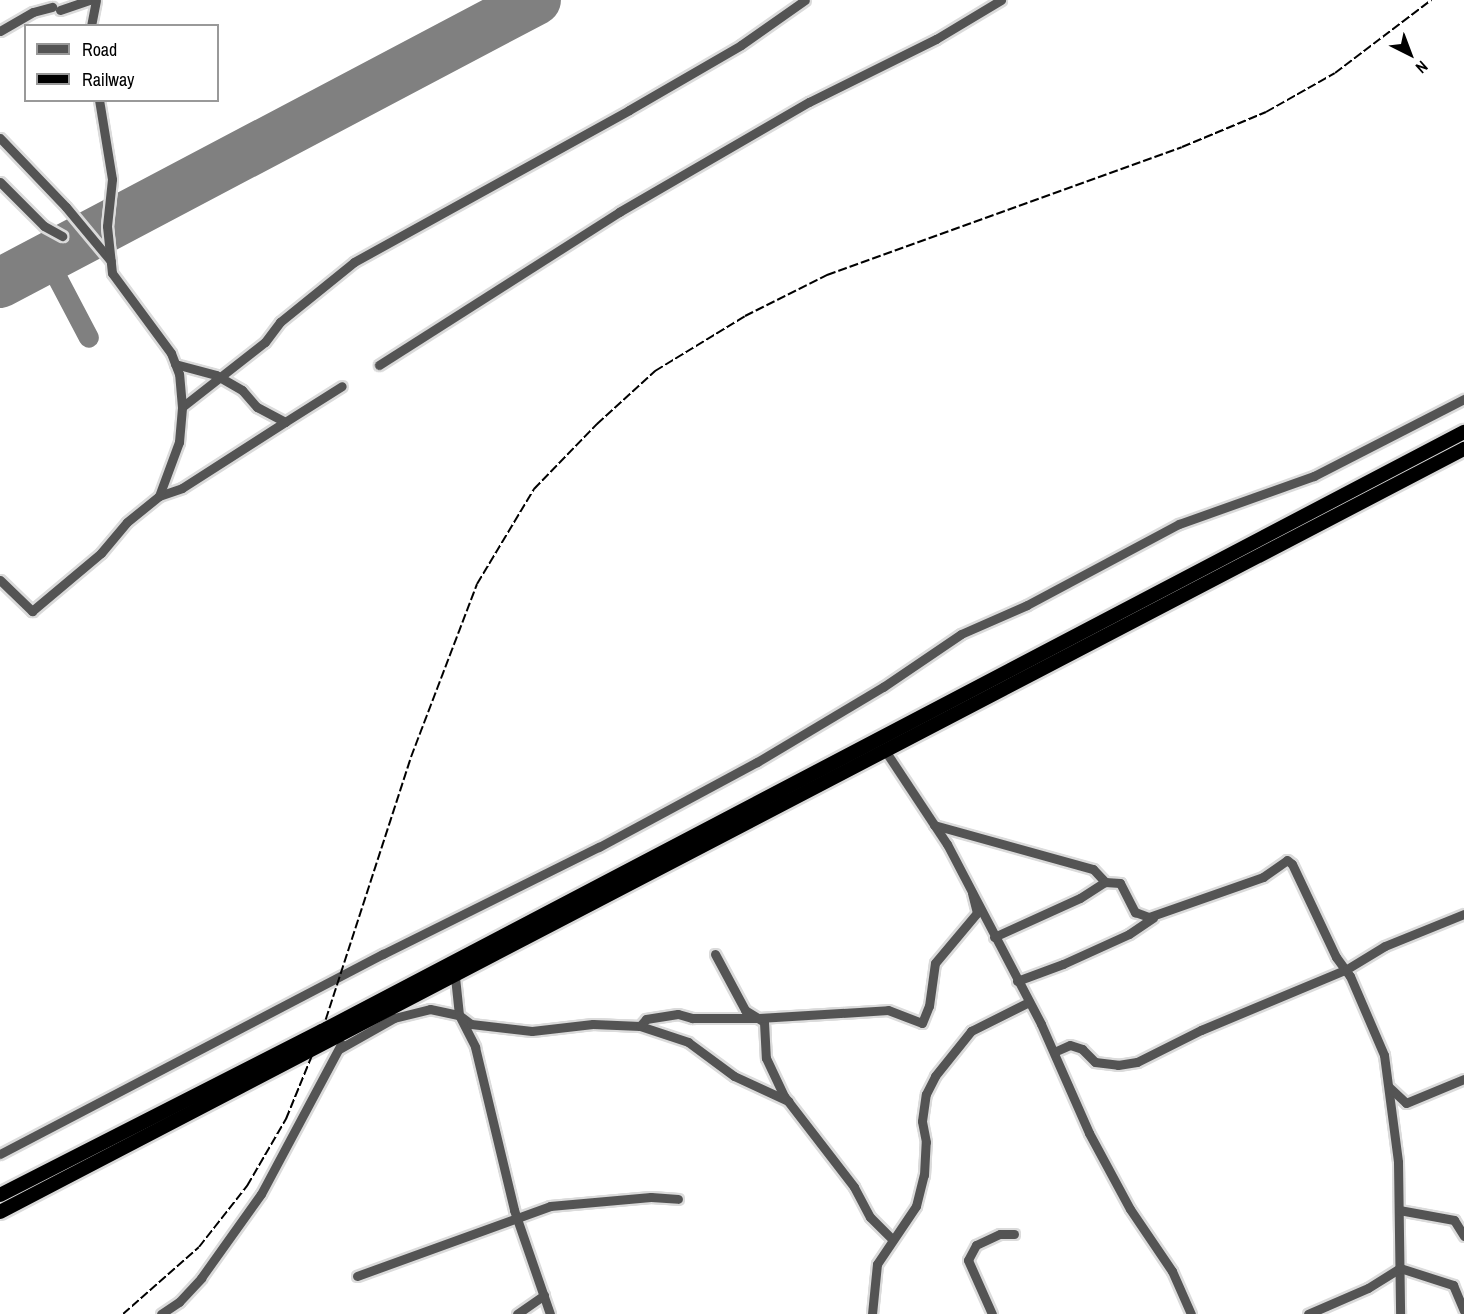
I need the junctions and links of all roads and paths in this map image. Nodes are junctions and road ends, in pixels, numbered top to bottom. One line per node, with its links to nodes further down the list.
1 (89, 0): 6 (street)
2 (96, 0): 5 (street)
3 (805, 0): 14 (street)
4 (1001, 0): 13 (street)
5 (91, 24)
6 (0, 31)
7 (99, 102): 11 (street)
8 (0, 138): 11 (street)
9 (0, 182): 10 (street)
10 (62, 236)
11 (111, 261): 12 (street)
12 (175, 364): 14 (street); 17 (street)
13 (379, 365)
14 (219, 377): 17 (street); 18 (street)
15 (342, 386): 18 (street)
16 (1464, 399): 44 (street)
17 (182, 407): 21 (street)
18 (285, 422): 21 (street)
19 (1464, 432): 45 (highway)
20 (1464, 449): 23 (highway)
21 (159, 496): 22 (street)
22 (0, 580)
23 (886, 752): 24 (street); 32 (highway)
24 (934, 825): 25 (street); 26 (street)
25 (1105, 882): 27 (street); 29 (street)
26 (972, 893): 29 (street); 36 (street)
27 (1160, 913): 31 (street); 33 (street)
28 (1464, 914): 31 (street)
29 (994, 937): 33 (street)
30 (715, 954): 36 (street)
31 (1345, 970): 40 (street); 42 (street)
32 (455, 977): 35 (street); 38 (highway)
33 (1017, 981): 34 (street)
34 (1029, 1002): 40 (street); 52 (street)
35 (459, 1015): 37 (street); 39 (street); 49 (street)
36 (759, 1018): 37 (street); 43 (street)
37 (640, 1026): 43 (street)
38 (346, 1034): 39 (street); 48 (highway)
39 (339, 1049): 59 (street)
40 (1054, 1052): 64 (street)
41 (1464, 1079): 42 (street)
42 (1389, 1087): 47 (street)
43 (788, 1101): 52 (street)
44 (0, 1154)
45 (0, 1194)
46 (678, 1199): 49 (street)
47 (1399, 1210): 51 (street); 53 (street)
48 (0, 1212)
49 (516, 1217): 54 (street); 57 (street)
50 (1014, 1234): 63 (street)
51 (1464, 1236)
52 (892, 1239): 62 (street)
53 (1400, 1268): 56 (street); 65 (street); 66 (street)
54 (357, 1276)
55 (1464, 1281): 56 (street)
56 (1453, 1285): 58 (street)
57 (544, 1295): 60 (street); 61 (street)
58 (1464, 1311)
59 (160, 1314)
60 (517, 1314)
61 (550, 1314)
62 (872, 1314)
63 (992, 1314)
64 (1191, 1314)
65 (1308, 1314)
66 (1400, 1314)

